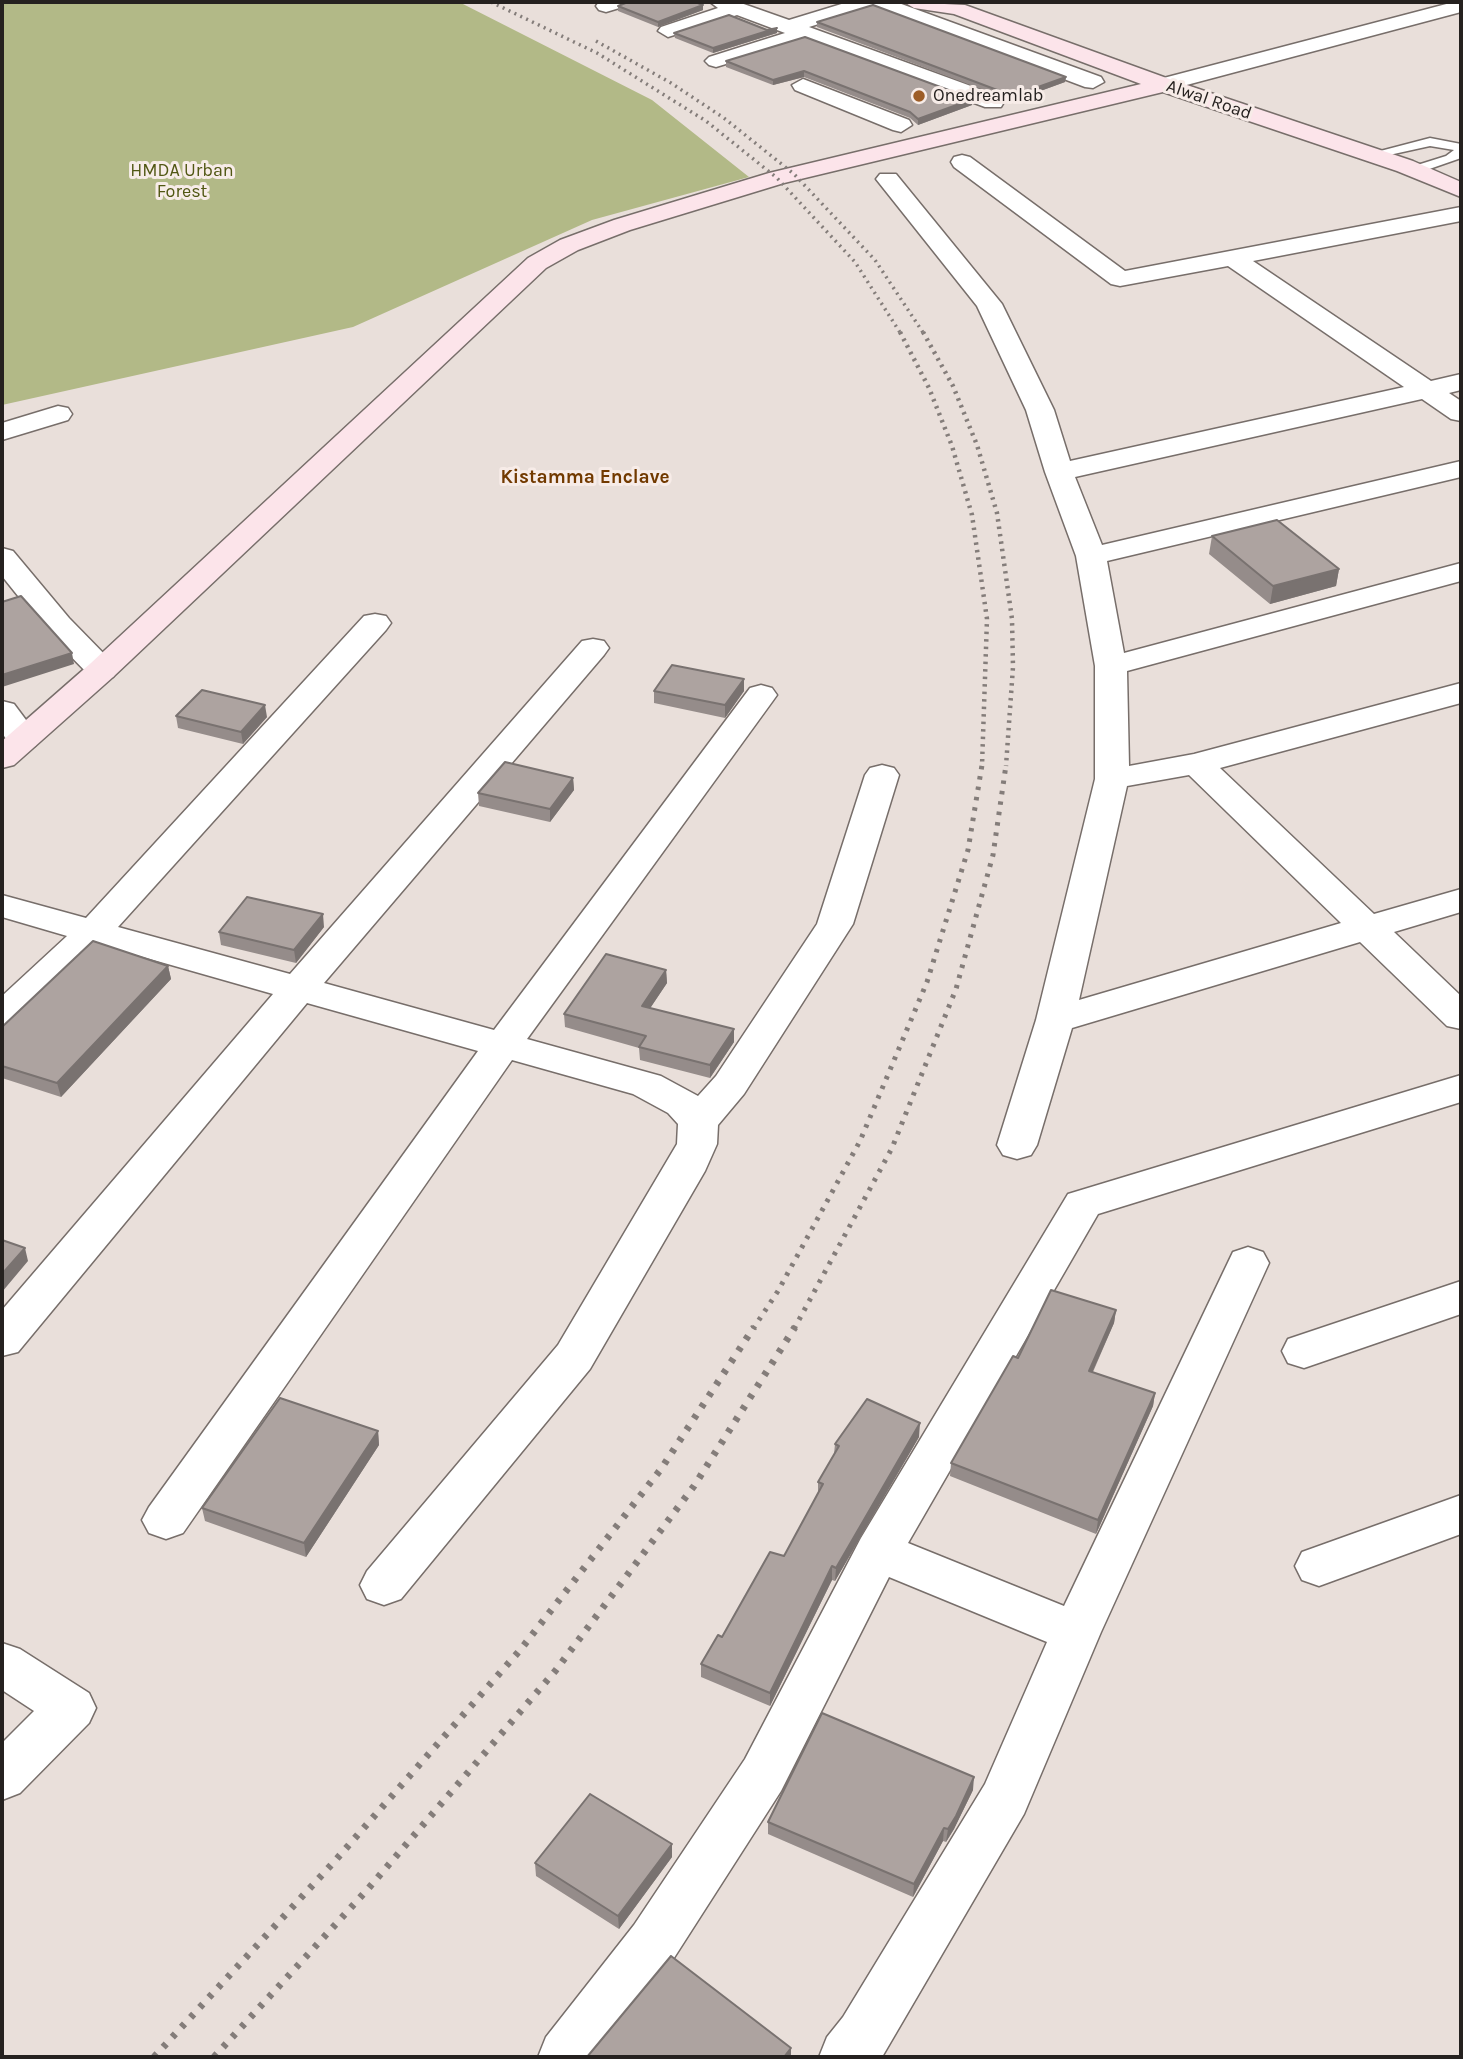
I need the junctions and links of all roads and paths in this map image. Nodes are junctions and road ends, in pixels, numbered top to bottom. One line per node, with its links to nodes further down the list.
1 (868, 2): 7 (street)
2 (878, 2): 11 (street)
3 (914, 2): 5 (street, Alwal Road)
4 (729, 5): 7 (street); 8 (street)
5 (952, 5): 12 (street, Alwal Road)
6 (1450, 7): 12 (street)
7 (797, 30): 9 (street); 10 (street)
8 (668, 31)
9 (874, 60): 13 (street); 14 (street)
10 (716, 61)
11 (1093, 82)
12 (1164, 85): 16 (street, Alwal Road); 37 (street)
13 (993, 102)
14 (901, 125)
15 (1461, 153): 16 (lane); 18 (lane)
16 (1371, 155): 18 (street, Alwal Road)
17 (962, 162): 22 (street)
18 (1415, 170): 20 (street, Alwal Road)
19 (888, 179): 29 (street)
20 (1461, 190)
21 (1461, 214): 22 (street)
22 (1231, 257): 24 (street)
23 (1461, 382): 24 (street)
24 (1426, 390): 25 (street); 29 (street)
25 (1461, 413)
26 (58, 414): 27 (street)
27 (2, 432)
28 (1461, 469): 30 (street)
29 (1059, 472): 30 (street)
30 (1091, 556): 36 (street)
31 (2, 557): 33 (street)
32 (1461, 572): 36 (street)
33 (16, 597): 37 (street)
34 (375, 623): 48 (street)
35 (593, 648): 49 (street)
36 (1111, 666): 44 (street)
37 (102, 670): 41 (street)
38 (1461, 694): 42 (street)
39 (761, 695): 53 (street)
40 (2, 711): 41 (street)
41 (12, 749)
42 (1195, 764): 44 (street); 47 (street)
43 (882, 775): 55 (street)
44 (1112, 779): 52 (street)
45 (1461, 900): 47 (street)
46 (2, 906): 48 (street)
47 (1371, 928): 51 (street); 52 (street)
48 (94, 931): 49 (street); 50 (street)
49 (298, 989): 53 (street); 59 (street)
50 (2, 1017)
51 (1461, 1017)
52 (1055, 1020): 56 (street)
53 (501, 1047): 55 (street); 62 (street)
54 (1461, 1088): 63 (street)
55 (698, 1122): 65 (street)
56 (1017, 1145)
57 (1248, 1263): 66 (street)
58 (1461, 1297): 60 (street)
59 (2, 1340)
60 (1304, 1351)
61 (1461, 1514): 64 (street)
62 (166, 1520)
63 (878, 1552): 66 (street); 69 (street)
64 (1319, 1566)
65 (384, 1585)
66 (1076, 1632): 70 (street)
67 (2, 1664): 68 (street)
68 (2, 1777)
69 (566, 2057)
70 (846, 2057)

